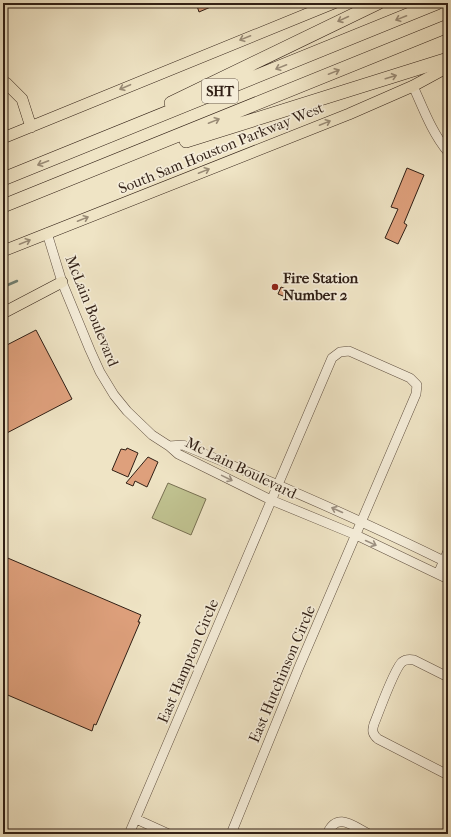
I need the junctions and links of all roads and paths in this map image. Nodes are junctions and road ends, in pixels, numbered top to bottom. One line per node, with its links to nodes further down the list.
1 (334, 3): 9 (main road, one-way to 9)
2 (378, 3): 12 (highway, one-way to 12)
3 (437, 3): 12 (highway, SHT, one-way to 12)
4 (448, 26): 13 (highway, SHT, one-way to 4)
5 (448, 59): 13 (highway, one-way to 5)
6 (448, 67): 8 (main road, South Sam Houston Parkway West)
7 (3, 83): 9 (main road)
8 (413, 86): 11 (street); 16 (main road, South Sam Houston Parkway West, one-way to 8)
9 (31, 127): 10 (main road)
10 (3, 138)
11 (448, 152)
12 (69, 153): 14 (highway, SHT, one-way to 14)
13 (100, 167): 15 (highway, SHT)
14 (3, 179)
15 (3, 206)
16 (47, 233): 17 (main road, South Sam Houston Parkway West, one-way to 16); 18 (street, McLain Boulevard)
17 (3, 251)
18 (62, 282): 19 (main road); 21 (street, McLain Boulevard)
19 (3, 313)
20 (387, 368): 24 (street, East Hampton Circle); 26 (street, East Hutchinson Circle)
21 (169, 446): 22 (street, Mc Lain Boulevard); 23 (street, Mc Lain Boulevard)
22 (218, 459): 23 (street); 24 (street, Mc Lain Boulevard)
23 (213, 472): 25 (street, Mc Lain Boulevard, one-way to 25)
24 (278, 484): 25 (street, East Hampton Circle); 26 (street, Mc Lain Boulevard, one-way to 24)
25 (271, 500): 27 (street, Mc Lain Boulevard); 34 (street, East Hampton Circle)
26 (362, 521): 27 (street, East Hutchinson Circle); 29 (street, Mc Lain Boulevard)
27 (356, 535): 30 (street, Mc Lain Boulevard, one-way to 30); 37 (street, East Hutchinson Circle)
28 (448, 551): 29 (street)
29 (446, 562): 30 (street)
30 (438, 574): 31 (street, Mc Lain Boulevard)
31 (448, 579)
32 (448, 677): 33 (street)
33 (448, 775)
34 (136, 819): 35 (street, East Hampton Circle); 36 (street)
35 (129, 834)
36 (169, 834)
37 (231, 834)
38 (327, 834): 39 (street)
39 (369, 834)

